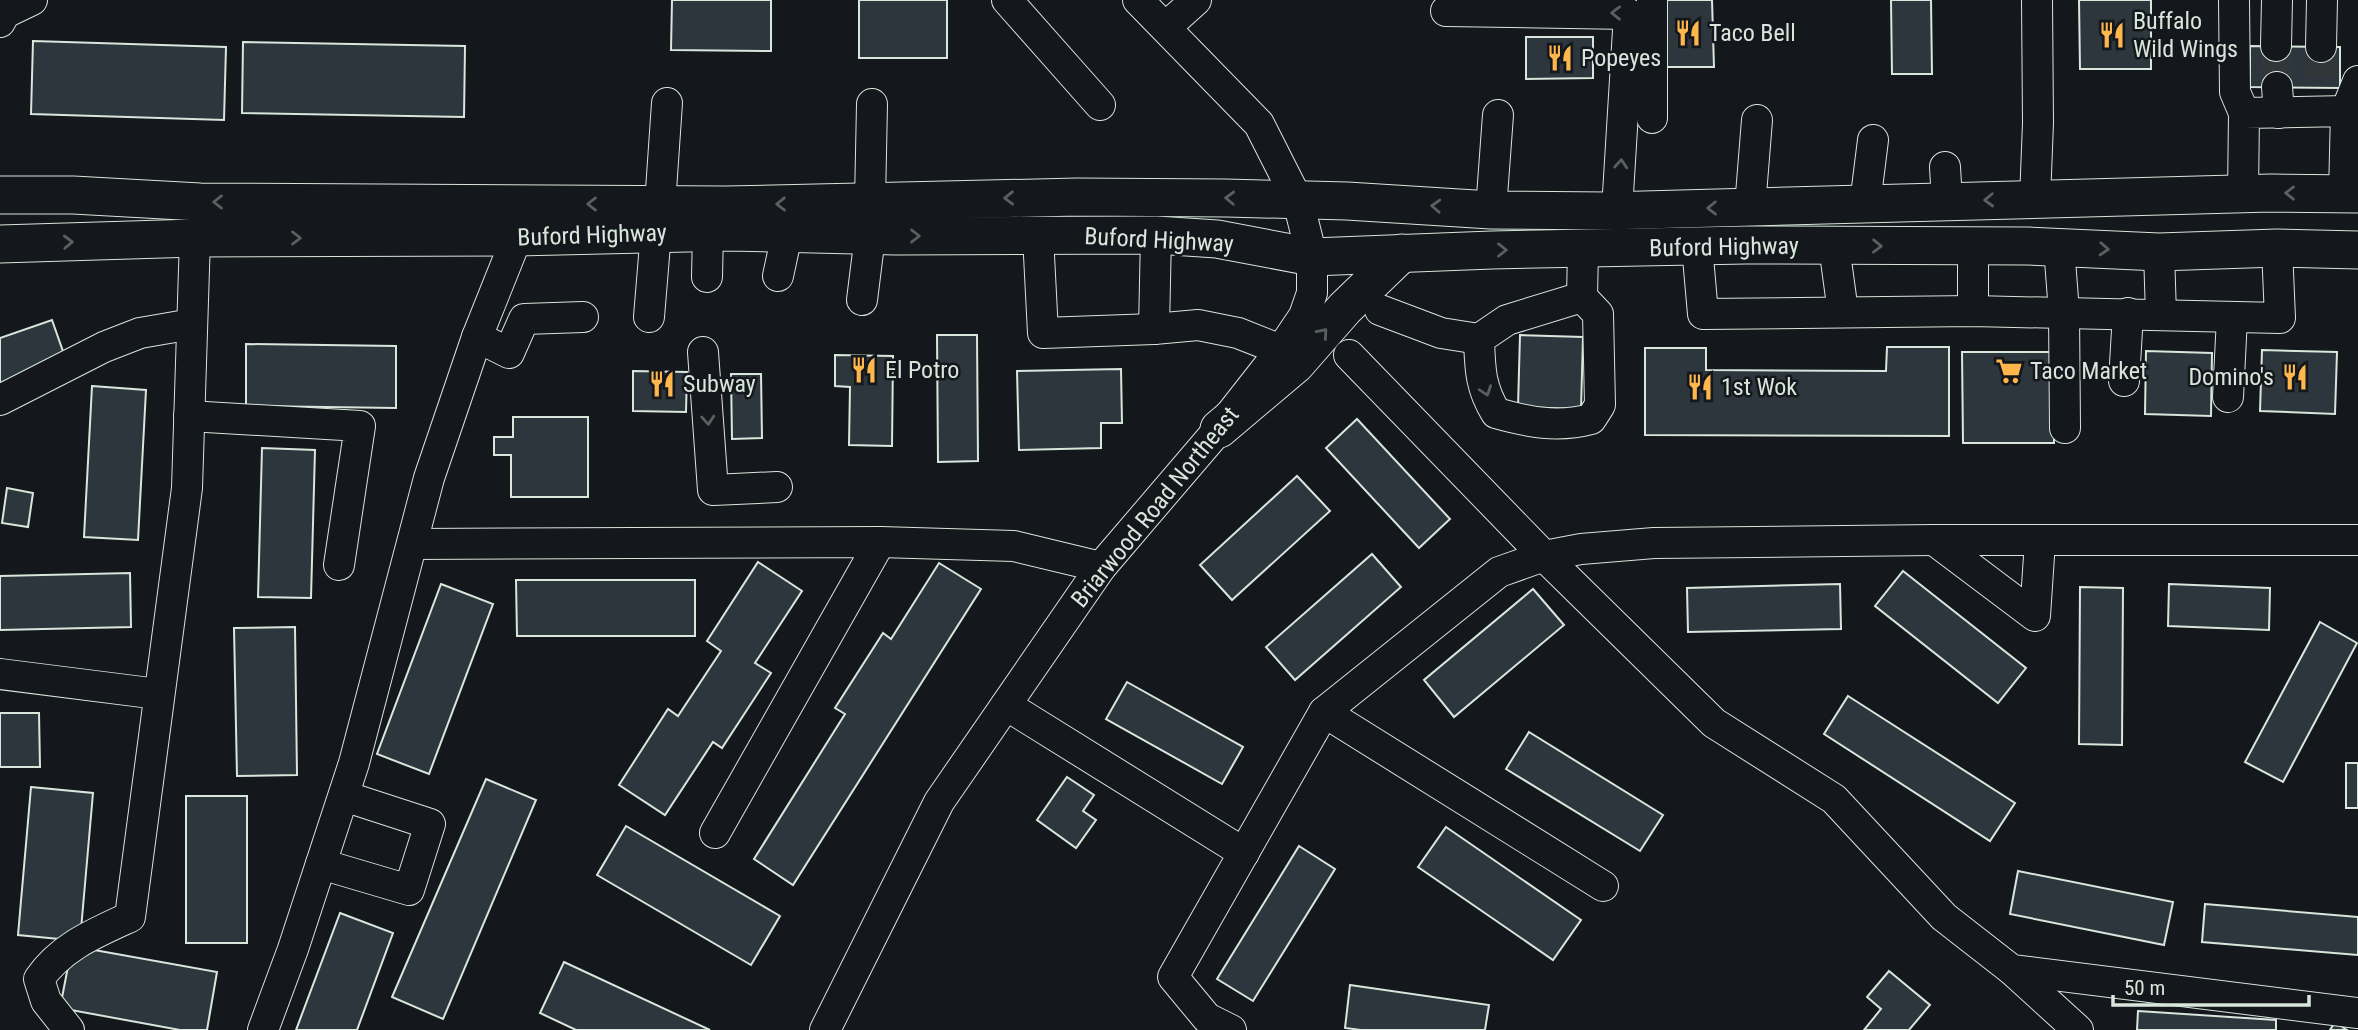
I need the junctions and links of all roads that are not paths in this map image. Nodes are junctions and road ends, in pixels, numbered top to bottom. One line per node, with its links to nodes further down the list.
1 (32, 0): 11 (street)
2 (1007, 0): 19 (street)
3 (1138, 0): 12 (street, Briarwood Road Northeast)
4 (1196, 0): 12 (street)
5 (1652, 0): 22 (street)
6 (2037, 0): 28 (street)
7 (2234, 0): 20 (street)
8 (2277, 0): 13 (street)
9 (2322, 0): 14 (street)
10 (1446, 11): 33 (street, one-way to 10)
11 (0, 22)
12 (1166, 27): 29 (street, Briarwood Road Northeast)
13 (2276, 46)
14 (2321, 47)
15 (2358, 81): 18 (street)
16 (667, 103): 34 (street)
17 (872, 104): 35 (street)
18 (2331, 104): 20 (street); 26 (street)
19 (1100, 105)
20 (2244, 113): 25 (street)
21 (1498, 115): 32 (street)
22 (1652, 118)
23 (1756, 120): 31 (street)
24 (1873, 140): 30 (street)
25 (2243, 194): 26 (main road, Buford Highway, one-way to 25); 28 (main road, Buford Highway)
26 (2351, 194)
27 (0, 195): 34 (main road, Buford Highway, one-way to 27)
28 (2035, 199): 30 (main road, Buford Highway, one-way to 30)
29 (1298, 201): 32 (main road, Buford Highway, one-way to 29); 35 (main road, Buford Highway, one-way to 35); 52 (street, Briarwood Road Northeast)
30 (1865, 204): 31 (main road, Buford Highway)
31 (1749, 206): 33 (main road, Buford Highway, one-way to 33)
32 (1491, 210): 33 (main road, Buford Highway)
33 (1617, 210)
34 (658, 219): 35 (main road, Buford Highway, one-way to 34); 36 (main road, Buford Highway); 40 (main road, Buford Highway); 64 (street)
35 (870, 219): 37 (main road, Buford Highway); 39 (main road, Buford Highway, one-way to 39); 56 (street)
36 (708, 233): 37 (main road, Buford Highway); 54 (street)
37 (787, 234): 53 (street)
38 (1156, 235): 39 (main road, Buford Highway); 52 (main road, Buford Highway); 67 (street)
39 (1038, 236): 67 (street)
40 (517, 237): 41 (main road, Buford Highway, one-way to 40); 68 (street)
41 (195, 238): 42 (main road, Buford Highway, one-way to 41); 66 (street)
42 (0, 244)
43 (1697, 246): 44 (main road, Buford Highway); 48 (main road, Buford Highway); 59 (street)
44 (1834, 246): 45 (main road, Buford Highway, one-way to 45); 59 (street)
45 (1973, 247): 46 (main road, Buford Highway); 58 (street)
46 (2059, 247): 50 (main road, Buford Highway, one-way to 50); 60 (street)
47 (2277, 248): 49 (main road, Buford Highway); 50 (main road, Buford Highway); 65 (street)
48 (1583, 250): 51 (main road, Buford Highway, one-way to 48); 55 (street)
49 (2358, 250)
50 (2159, 251): 62 (street)
51 (1402, 253): 52 (main road, Buford Highway); 78 (main road, one-way to 51)
52 (1312, 257): 70 (street, Briarwood Road Northeast)
53 (778, 276)
54 (707, 277)
55 (1583, 297): 69 (street); 69 (street, one-way to 55)
56 (860, 300)
57 (1381, 310): 69 (street)
58 (1973, 311): 59 (street); 60 (street)
59 (1843, 312)
60 (2064, 312): 61 (street); 77 (street)
61 (2128, 313): 62 (street); 73 (street)
62 (2161, 315): 65 (street)
63 (583, 317): 68 (street)
64 (649, 317)
65 (2232, 318): 74 (street)
66 (192, 324): 75 (street); 76 (street)
67 (1153, 329): 70 (street)
68 (477, 337): 84 (street)
69 (1479, 339)
70 (1281, 350): 78 (street, Briarwood Road Northeast)
71 (703, 352): 79 (street, one-way to 79)
72 (1349, 355): 85 (street)
73 (2124, 381)
74 (2228, 397)
75 (0, 400)
76 (189, 415): 86 (street); 89 (street)
77 (2065, 428)
78 (1219, 429): 87 (street, Briarwood Road Northeast)
79 (777, 486)
80 (1934, 540): 82 (street); 82 (street); 85 (street)
81 (2358, 540): 82 (street)
82 (2040, 541)
83 (880, 542): 84 (street); 87 (street); 93 (street)
84 (412, 544): 92 (street)
85 (1544, 556): 91 (street); 97 (street)
86 (339, 565)
87 (1101, 567): 90 (street, Briarwood Road Northeast)
88 (0, 674): 89 (street)
89 (158, 694): 99 (street)
90 (1006, 705): 94 (street); 101 (street, Briarwood Road Northeast)
91 (1324, 712): 94 (street); 96 (street)
92 (344, 796): 95 (street); 95 (street)
93 (715, 834)
94 (1244, 853): 102 (street)
95 (321, 864): 100 (street)
96 (1603, 886)
97 (2012, 970): 98 (street); 103 (street)
98 (2358, 1013)
99 (69, 1030)
100 (263, 1030)
101 (825, 1030)
102 (1231, 1030)
103 (2078, 1030)

